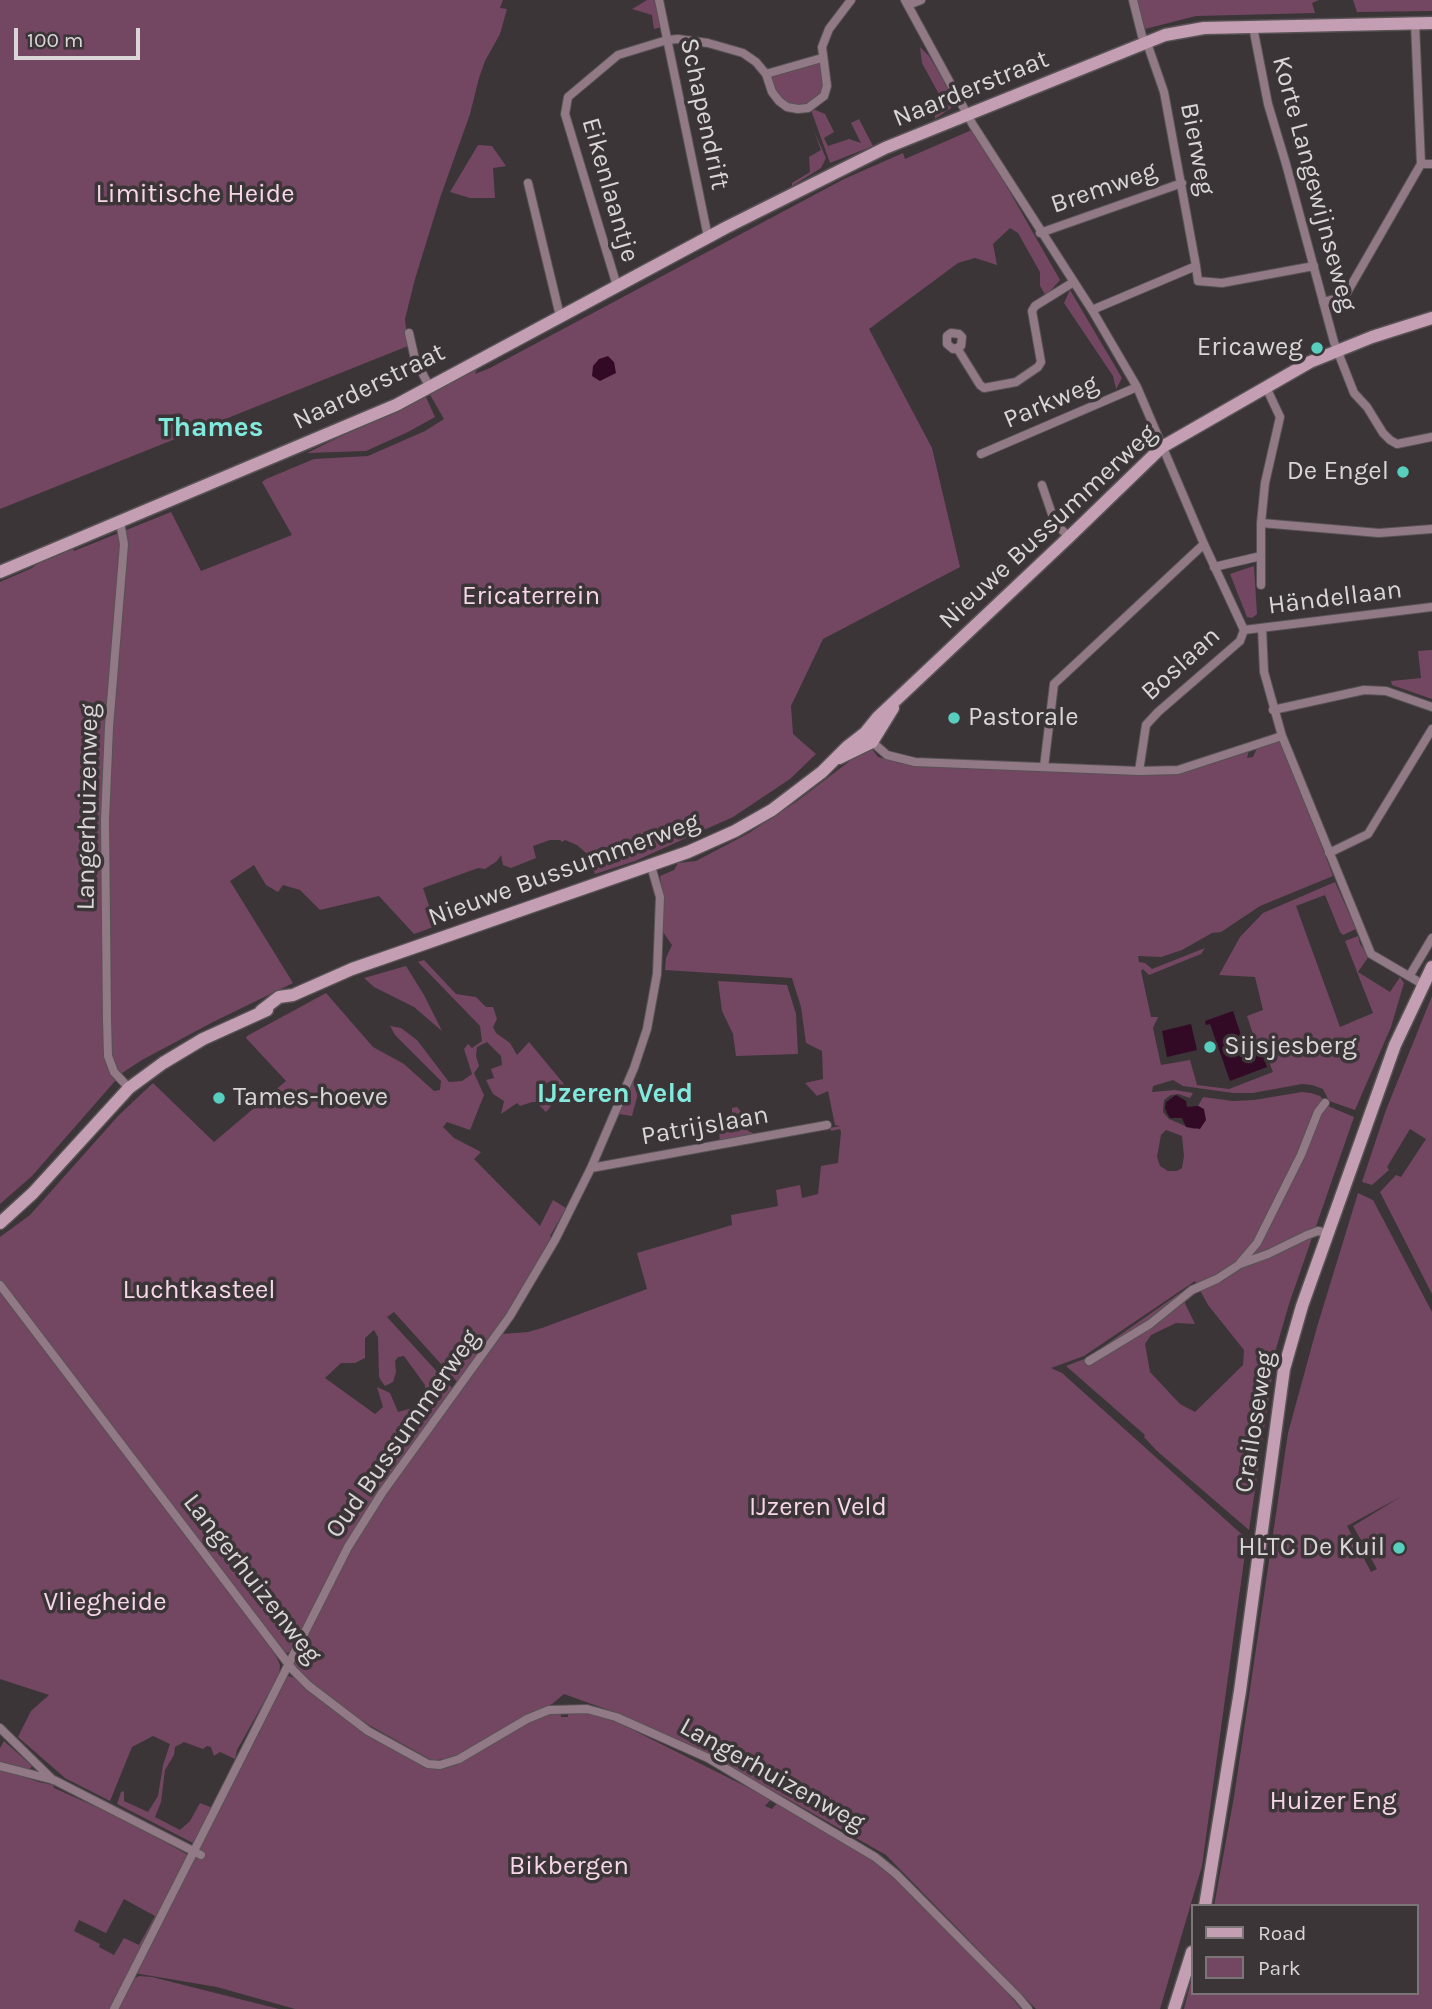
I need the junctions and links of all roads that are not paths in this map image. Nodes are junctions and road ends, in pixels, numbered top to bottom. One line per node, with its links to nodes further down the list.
1 (659, 0): 9 (street, Schapendrift)
2 (851, 0): 11 (street)
3 (921, 0): 5 (street)
4 (1133, 0): 10 (street, Bierweg)
5 (907, 3): 13 (street)
6 (1415, 23): 7 (main road, Naarderstraat); 8 (main road, Naarderstraat); 14 (street)
7 (1432, 23)
8 (1253, 27): 10 (main road, Naarderstraat); 21 (street, Korte Langewijnseweg)
9 (667, 40): 12 (street); 19 (street, Schapendrift); 23 (street, Eikenlaantje)
10 (1147, 43): 13 (main road, Naarderstraat); 17 (street, Bierweg)
11 (822, 58): 12 (street); 12 (street)
12 (766, 74)
13 (968, 115): 18 (street); 19 (main road, Naarderstraat)
14 (1421, 164): 15 (street); 24 (street)
15 (1432, 164)
16 (528, 183): 26 (street)
17 (1182, 183): 18 (street, Bremweg); 20 (street, Bierweg)
18 (1041, 233): 22 (street)
19 (708, 237): 23 (main road, Naarderstraat)
20 (1196, 266): 21 (street); 25 (street)
21 (1314, 266): 24 (street, Korte Langewijnseweg)
22 (1072, 283): 25 (street); 29 (street)
23 (617, 286): 26 (main road, Naarderstraat)
24 (1322, 302): 30 (street, Korte Langewijnseweg)
25 (1092, 310): 32 (street)
26 (561, 316): 31 (main road, Naarderstraat)
27 (1432, 318): 30 (main road, Nieuwe Bussummerweg)
28 (409, 333): 31 (street)
29 (957, 348)
30 (1337, 351): 33 (main road, Nieuwe Bussummerweg); 34 (street, Korte Langewijnseweg)
31 (429, 386): 38 (main road, Naarderstraat)
32 (1137, 387): 35 (street); 36 (street, Parkweg)
33 (1266, 387): 35 (main road, Nieuwe Bussummerweg); 39 (street)
34 (1432, 437)
35 (1162, 446): 41 (main road, Nieuwe Bussummerweg); 42 (street)
36 (981, 454)
37 (1042, 485): 41 (street)
38 (120, 522): 45 (main road, Naarderstraat); 63 (street, Langerhuizenweg)
39 (1261, 523): 40 (street); 43 (street)
40 (1432, 529)
41 (1069, 537): 54 (main road, Nieuwe Bussummerweg)
42 (1204, 544): 44 (street); 55 (street)
43 (1261, 556): 44 (street); 46 (street)
44 (1214, 567): 49 (street)
45 (0, 572)
46 (1261, 585)
47 (1432, 607): 48 (street, Händellaan)
48 (1262, 628): 49 (street, Händellaan); 51 (street)
49 (1244, 630): 56 (street, Boslaan)
50 (1432, 707): 51 (street)
51 (1273, 709): 53 (street)
52 (1432, 729): 57 (street)
53 (1282, 736): 56 (street); 57 (street)
54 (869, 738): 55 (street); 58 (main road, Nieuwe Bussummerweg)
55 (1044, 767): 56 (street)
56 (1139, 771)
57 (1329, 853): 61 (street)
58 (651, 866): 63 (main road, Nieuwe Bussummerweg); 66 (street, Oud Bussummerweg)
59 (1432, 938): 61 (street)
60 (1432, 967): 62 (main road, Crailoseweg)
61 (1410, 975): 62 (street)
62 (1424, 985): 68 (main road, Crailoseweg)
63 (129, 1088): 67 (main road, Nieuwe Bussummerweg)
64 (1325, 1103): 69 (street)
65 (827, 1125): 66 (street, Patrijslaan)
66 (591, 1168): 72 (street, Oud Bussummerweg)
67 (0, 1223)
68 (1328, 1233): 69 (street); 77 (main road, Crailoseweg)
69 (1240, 1264): 71 (street)
70 (0, 1285): 72 (street, Langerhuizenweg)
71 (1089, 1361)
72 (288, 1664): 76 (street, Oud Bussummerweg); 80 (street, Langerhuizenweg)
73 (0, 1729): 75 (street)
74 (0, 1766): 75 (street)
75 (54, 1780): 76 (street)
76 (198, 1853): 79 (street, Oud Bussummerweg)
77 (1205, 1904)
78 (1190, 1958): 81 (main road)
79 (114, 2009)
80 (1027, 2009)
81 (1174, 2009)

